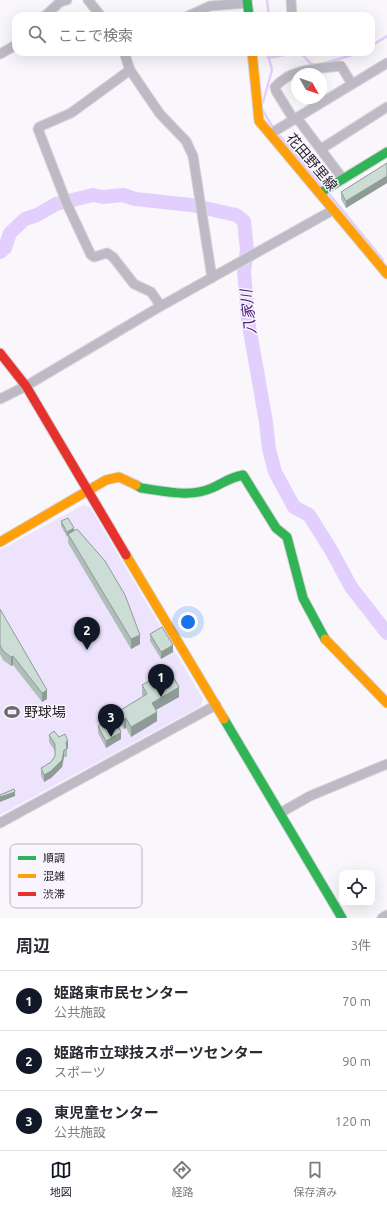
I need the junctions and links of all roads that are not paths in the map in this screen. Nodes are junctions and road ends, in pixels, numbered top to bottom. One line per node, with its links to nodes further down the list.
1 (88, 0): 6 (street)
2 (291, 0): 9 (street)
3 (62, 1): 5 (street)
4 (247, 1): 7 (street); 8 (street)
5 (50, 12)
6 (98, 12)
7 (197, 12)
8 (248, 12)
9 (292, 12)
10 (12, 47): 11 (street)
11 (0, 54)
12 (125, 56): 15 (street)
13 (252, 56): 19 (street, 花田野里線)
14 (387, 63): 16 (street)
15 (130, 70): 26 (street); 27 (street)
16 (352, 84): 18 (street); 18 (street)
17 (387, 107): 20 (street)
18 (296, 119): 19 (street); 20 (street)
19 (270, 134): 23 (street, 花田野里線)
20 (321, 149): 22 (street)
21 (387, 152): 22 (street)
22 (343, 179): 23 (street)
23 (320, 193): 24 (street, 花田野里線)
24 (333, 210): 25 (street, 花田野里線); 26 (street)
25 (386, 272)
26 (212, 278): 27 (street)
27 (161, 306): 29 (street)
28 (0, 353): 29 (street)
29 (26, 386): 30 (street); 31 (street)
30 (0, 399)
31 (89, 491): 32 (street); 33 (street); 34 (street)
32 (0, 542)
33 (387, 703)
34 (216, 705): 36 (street); 37 (street)
35 (387, 764): 36 (street)
36 (280, 813): 39 (street)
37 (0, 823)
38 (387, 915): 40 (street)
39 (342, 918)
40 (382, 918)

